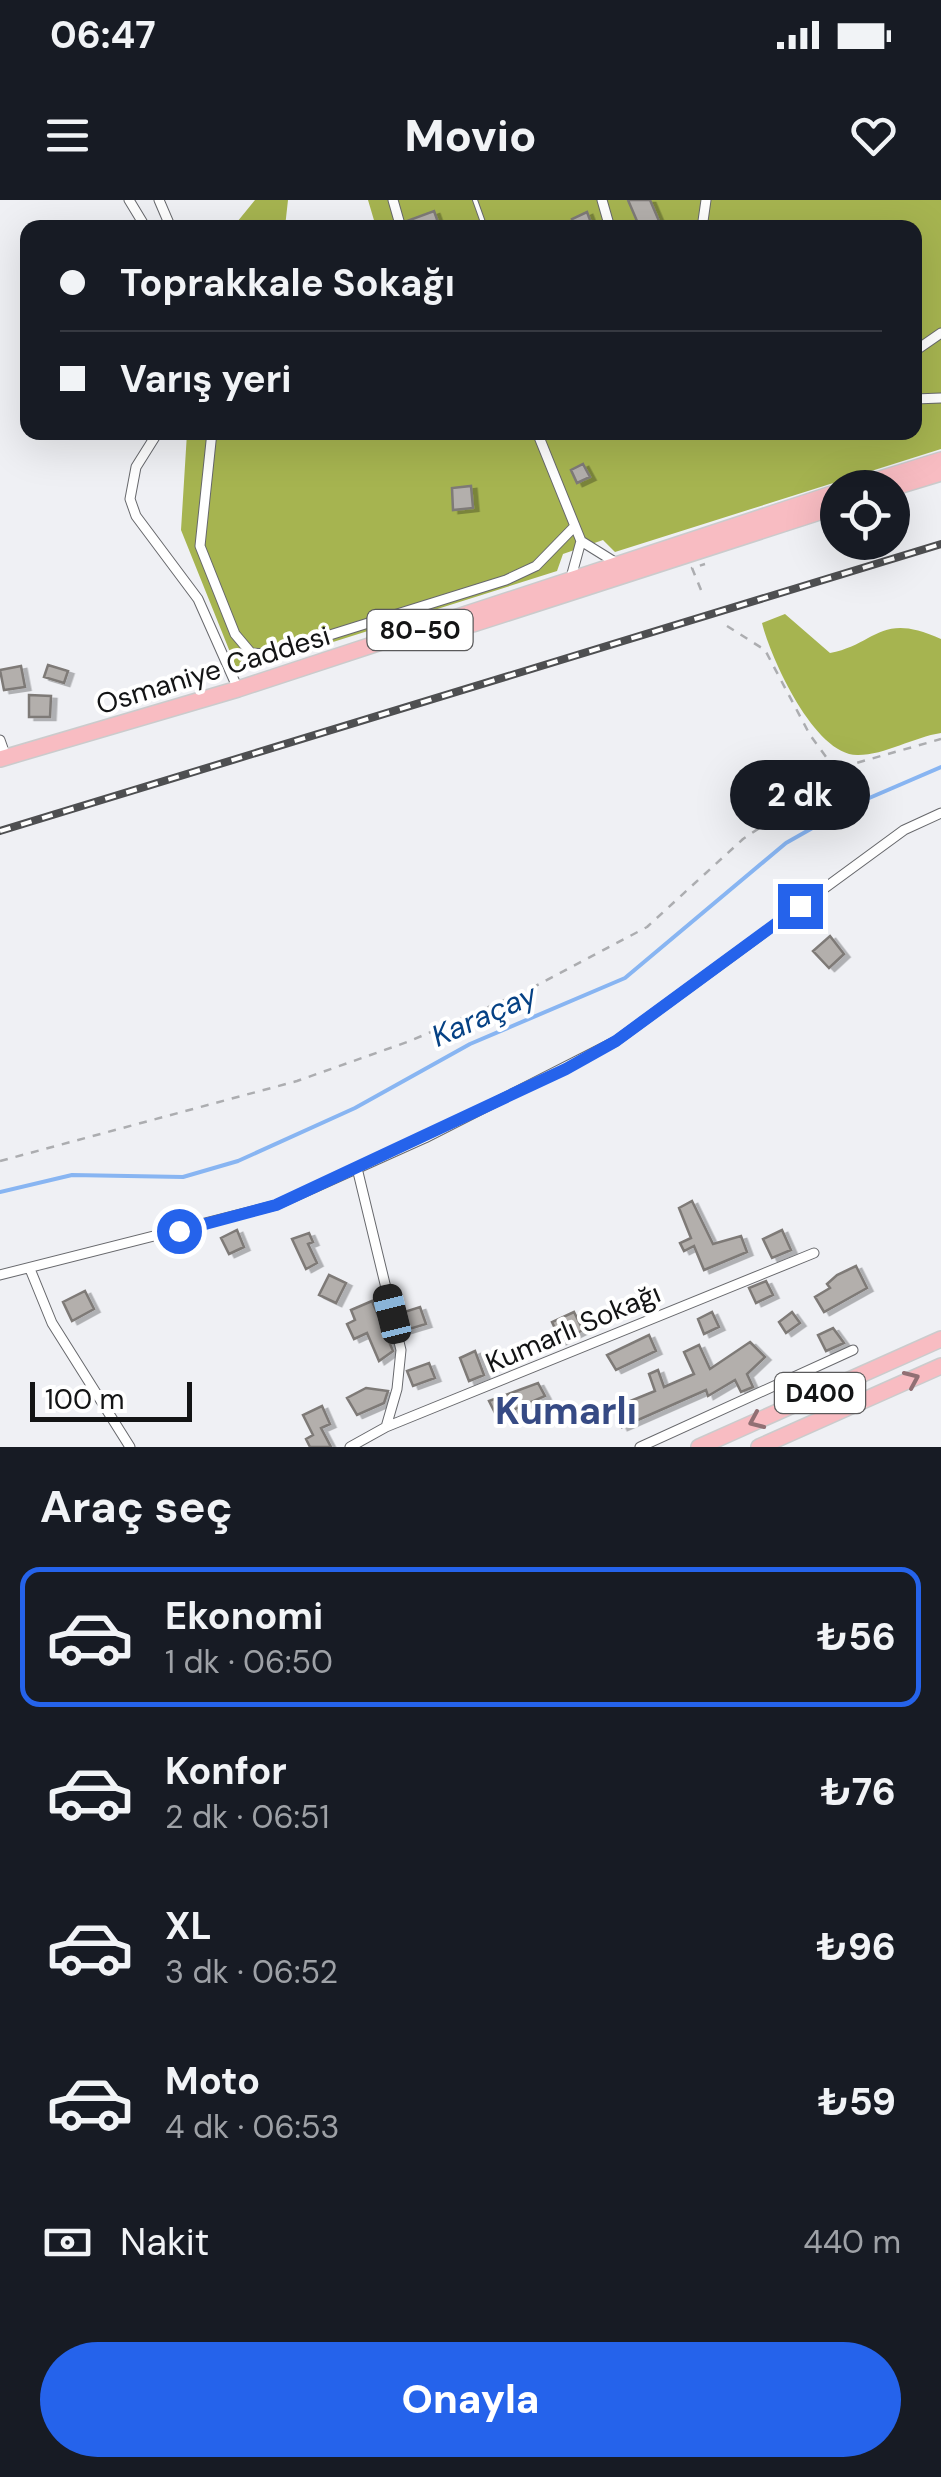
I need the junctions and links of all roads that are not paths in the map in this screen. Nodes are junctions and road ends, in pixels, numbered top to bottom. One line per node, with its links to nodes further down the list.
1 (153, 440): 14 (street)
2 (211, 440): 10 (street)
3 (540, 440): 10 (street)
4 (941, 460): 5 (highway)
5 (909, 470)
6 (941, 472): 7 (highway)
7 (910, 482)
8 (820, 498): 12 (highway, Osmaniye Caddesi / 80-50)
9 (820, 512): 16 (highway)
10 (576, 526): 11 (street)
11 (581, 541): 12 (street); 13 (street)
12 (620, 566): 13 (highway, Osmaniye Caddesi / 80-50)
13 (569, 582): 14 (highway, Osmaniye Caddesi / 80-50)
14 (238, 689): 16 (highway, Osmaniye Caddesi / 80-50)
15 (0, 740): 16 (street)
16 (2, 761)
17 (941, 812): 18 (street)
18 (357, 1168): 20 (street); 25 (street)
19 (814, 1253): 25 (street, Kumarlı Sokağı)
20 (30, 1268): 21 (street); 26 (street)
21 (0, 1276)
22 (941, 1339): 29 (highway, D400, one-way to 29)
23 (853, 1350): 28 (street)
24 (941, 1366): 30 (highway, D400, one-way to 24)
25 (386, 1427): 27 (street, Kumarlı Sokağı)
26 (130, 1447)
27 (350, 1447)
28 (640, 1447)
29 (699, 1447)
30 (759, 1447)

